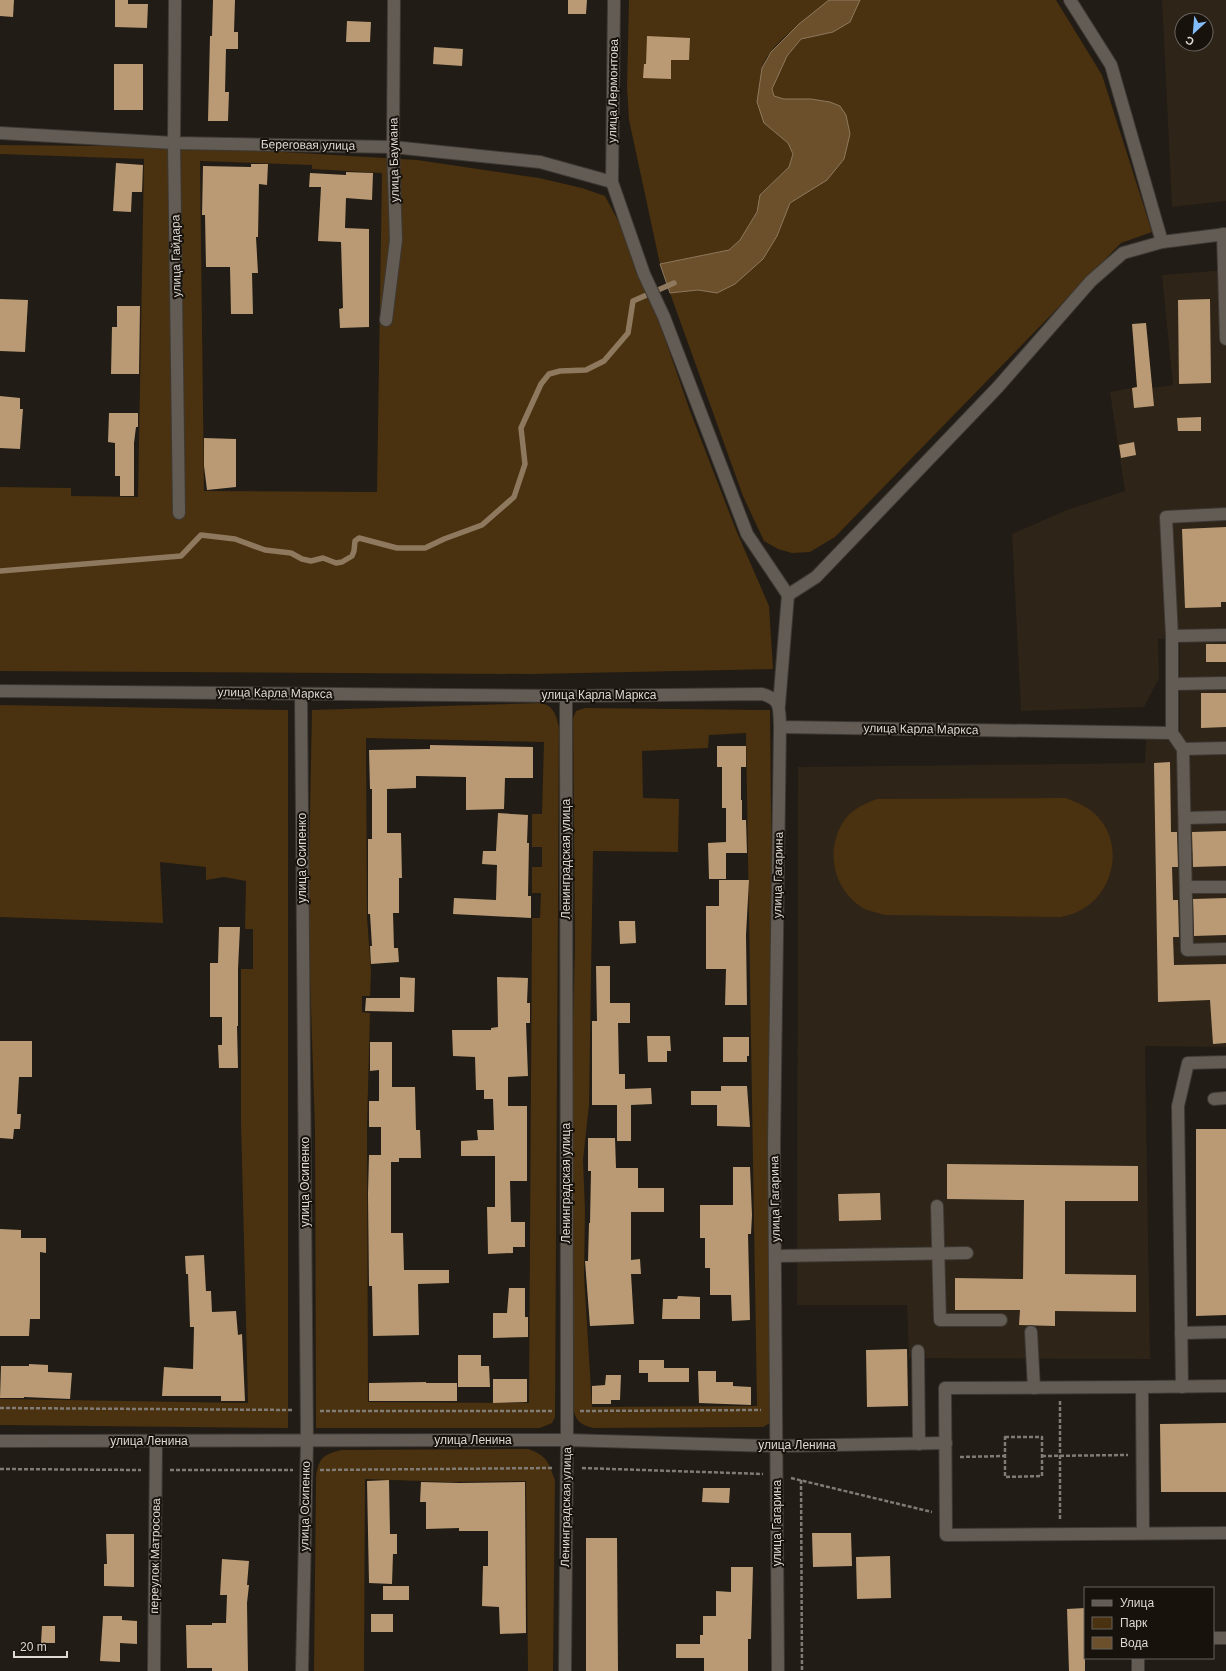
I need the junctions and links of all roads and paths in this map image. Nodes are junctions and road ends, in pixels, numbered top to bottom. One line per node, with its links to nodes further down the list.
1 (175, 0): 6 (street, улица Гайдара)
2 (394, 0): 7 (street, улица Баумана)
3 (614, 0): 8 (street, улица Лермонтова)
4 (1070, 0): 10 (street)
5 (0, 133): 6 (street, Береговая улица)
6 (174, 143): 7 (street, Береговая улица); 13 (street, улица Гайдара)
7 (393, 147): 8 (street, Береговая улица); 11 (street, улица Баумана)
8 (612, 182): 15 (street, улица Лермонтова)
9 (1224, 234): 10 (street); 12 (street)
10 (1162, 242): 15 (street)
11 (386, 320)
12 (1226, 339)
13 (179, 513)
14 (1226, 514): 17 (street)
15 (788, 595): 23 (street)
16 (1226, 635): 17 (street)
17 (1172, 636): 19 (street)
18 (1226, 683): 19 (street)
19 (1172, 684): 25 (street)
20 (0, 691): 21 (street, улица Карла Маркса)
21 (301, 694): 22 (street, улица Карла Маркса); 51 (street, улица Осипенко)
22 (566, 696): 23 (street, улица Карла Маркса); 49 (street, Ленинградская улица)
23 (779, 705): 24 (street)
24 (780, 727): 25 (street, улица Карла Маркса); 37 (street, улица Гагарина)
25 (1172, 733): 27 (street)
26 (1226, 748): 27 (street)
27 (1183, 749): 29 (street)
28 (1226, 817): 29 (street)
29 (1185, 818): 30 (street)
30 (1186, 887): 31 (street); 32 (street)
31 (1226, 887)
32 (1226, 949)
33 (1226, 1062): 41 (street)
34 (937, 1206): 36 (street)
35 (967, 1253): 36 (street)
36 (938, 1254): 37 (street); 38 (street)
37 (776, 1256): 50 (street, улица Гагарина)
38 (1001, 1320)
39 (1031, 1332): 46 (street)
40 (1226, 1332): 41 (street)
41 (1181, 1333): 43 (street)
42 (918, 1351): 56 (street)
43 (1182, 1386): 44 (street); 45 (street)
44 (1226, 1386)
45 (1142, 1387): 47 (street); 59 (street)
46 (1034, 1388): 47 (street); 57 (street)
47 (1060, 1388): 62 (path)
48 (0, 1408): 51 (path)
49 (567, 1410): 50 (path); 51 (path); 52 (street, Ленинградская улица)
50 (776, 1410): 58 (street, улица Гагарина)
51 (306, 1411): 54 (street, улица Осипенко)
52 (566, 1440): 54 (street, улица Ленина); 58 (street, улица Ленина); 64 (street, Ленинградская улица)
53 (0, 1441): 55 (street, улица Ленина)
54 (307, 1441): 55 (street, улица Ленина); 67 (street, улица Осипенко)
55 (156, 1442): 66 (street, переулок Матросова)
56 (918, 1444): 57 (street, улица Ленина); 58 (street, улица Ленина)
57 (946, 1444): 63 (street)
58 (777, 1446): 68 (street, улица Гагарина)
59 (1143, 1455): 62 (path); 71 (street)
60 (1005, 1456): 61 (path); 61 (path); 63 (path)
61 (1042, 1456): 62 (path)
62 (1060, 1456): 73 (path)
63 (946, 1457): 70 (street)
64 (566, 1468): 67 (path); 68 (path); 79 (street, Ленинградская улица)
65 (0, 1469): 66 (path)
66 (156, 1470): 67 (path); 77 (street, переулок Матросова)
67 (306, 1470): 78 (street, улица Осипенко)
68 (777, 1474): 69 (path); 80 (street, улица Гагарина)
69 (801, 1480): 70 (path); 81 (path)
70 (946, 1516): 73 (street)
71 (1143, 1533): 72 (street); 73 (street)
72 (1226, 1533)
73 (1061, 1535)
74 (1214, 1638): 75 (street)
75 (1226, 1638)
76 (1138, 1659): 82 (street)
77 (154, 1671)
78 (302, 1671)
79 (565, 1671)
80 (778, 1671)
81 (802, 1671)
82 (1138, 1671)

